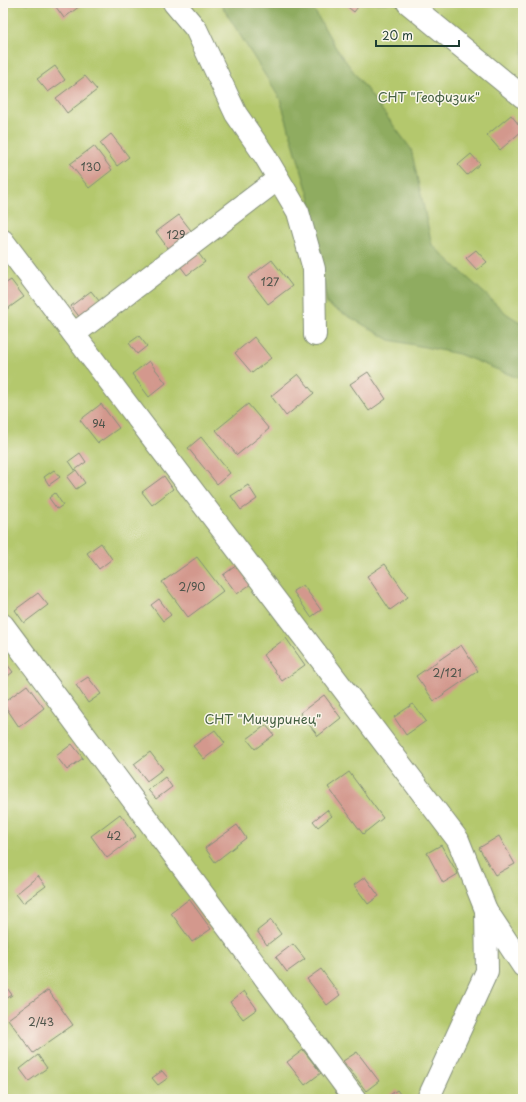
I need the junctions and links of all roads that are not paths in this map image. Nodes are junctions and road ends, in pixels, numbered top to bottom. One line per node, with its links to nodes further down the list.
1 (174, 3): 4 (street)
2 (408, 3): 3 (street)
3 (523, 97)
4 (278, 179): 6 (street); 7 (street)
5 (3, 241): 6 (street)
6 (74, 334): 9 (street)
7 (316, 335)
8 (3, 625): 11 (street)
9 (486, 910): 10 (street); 12 (street)
10 (523, 966)
11 (354, 1099)
12 (428, 1099)

